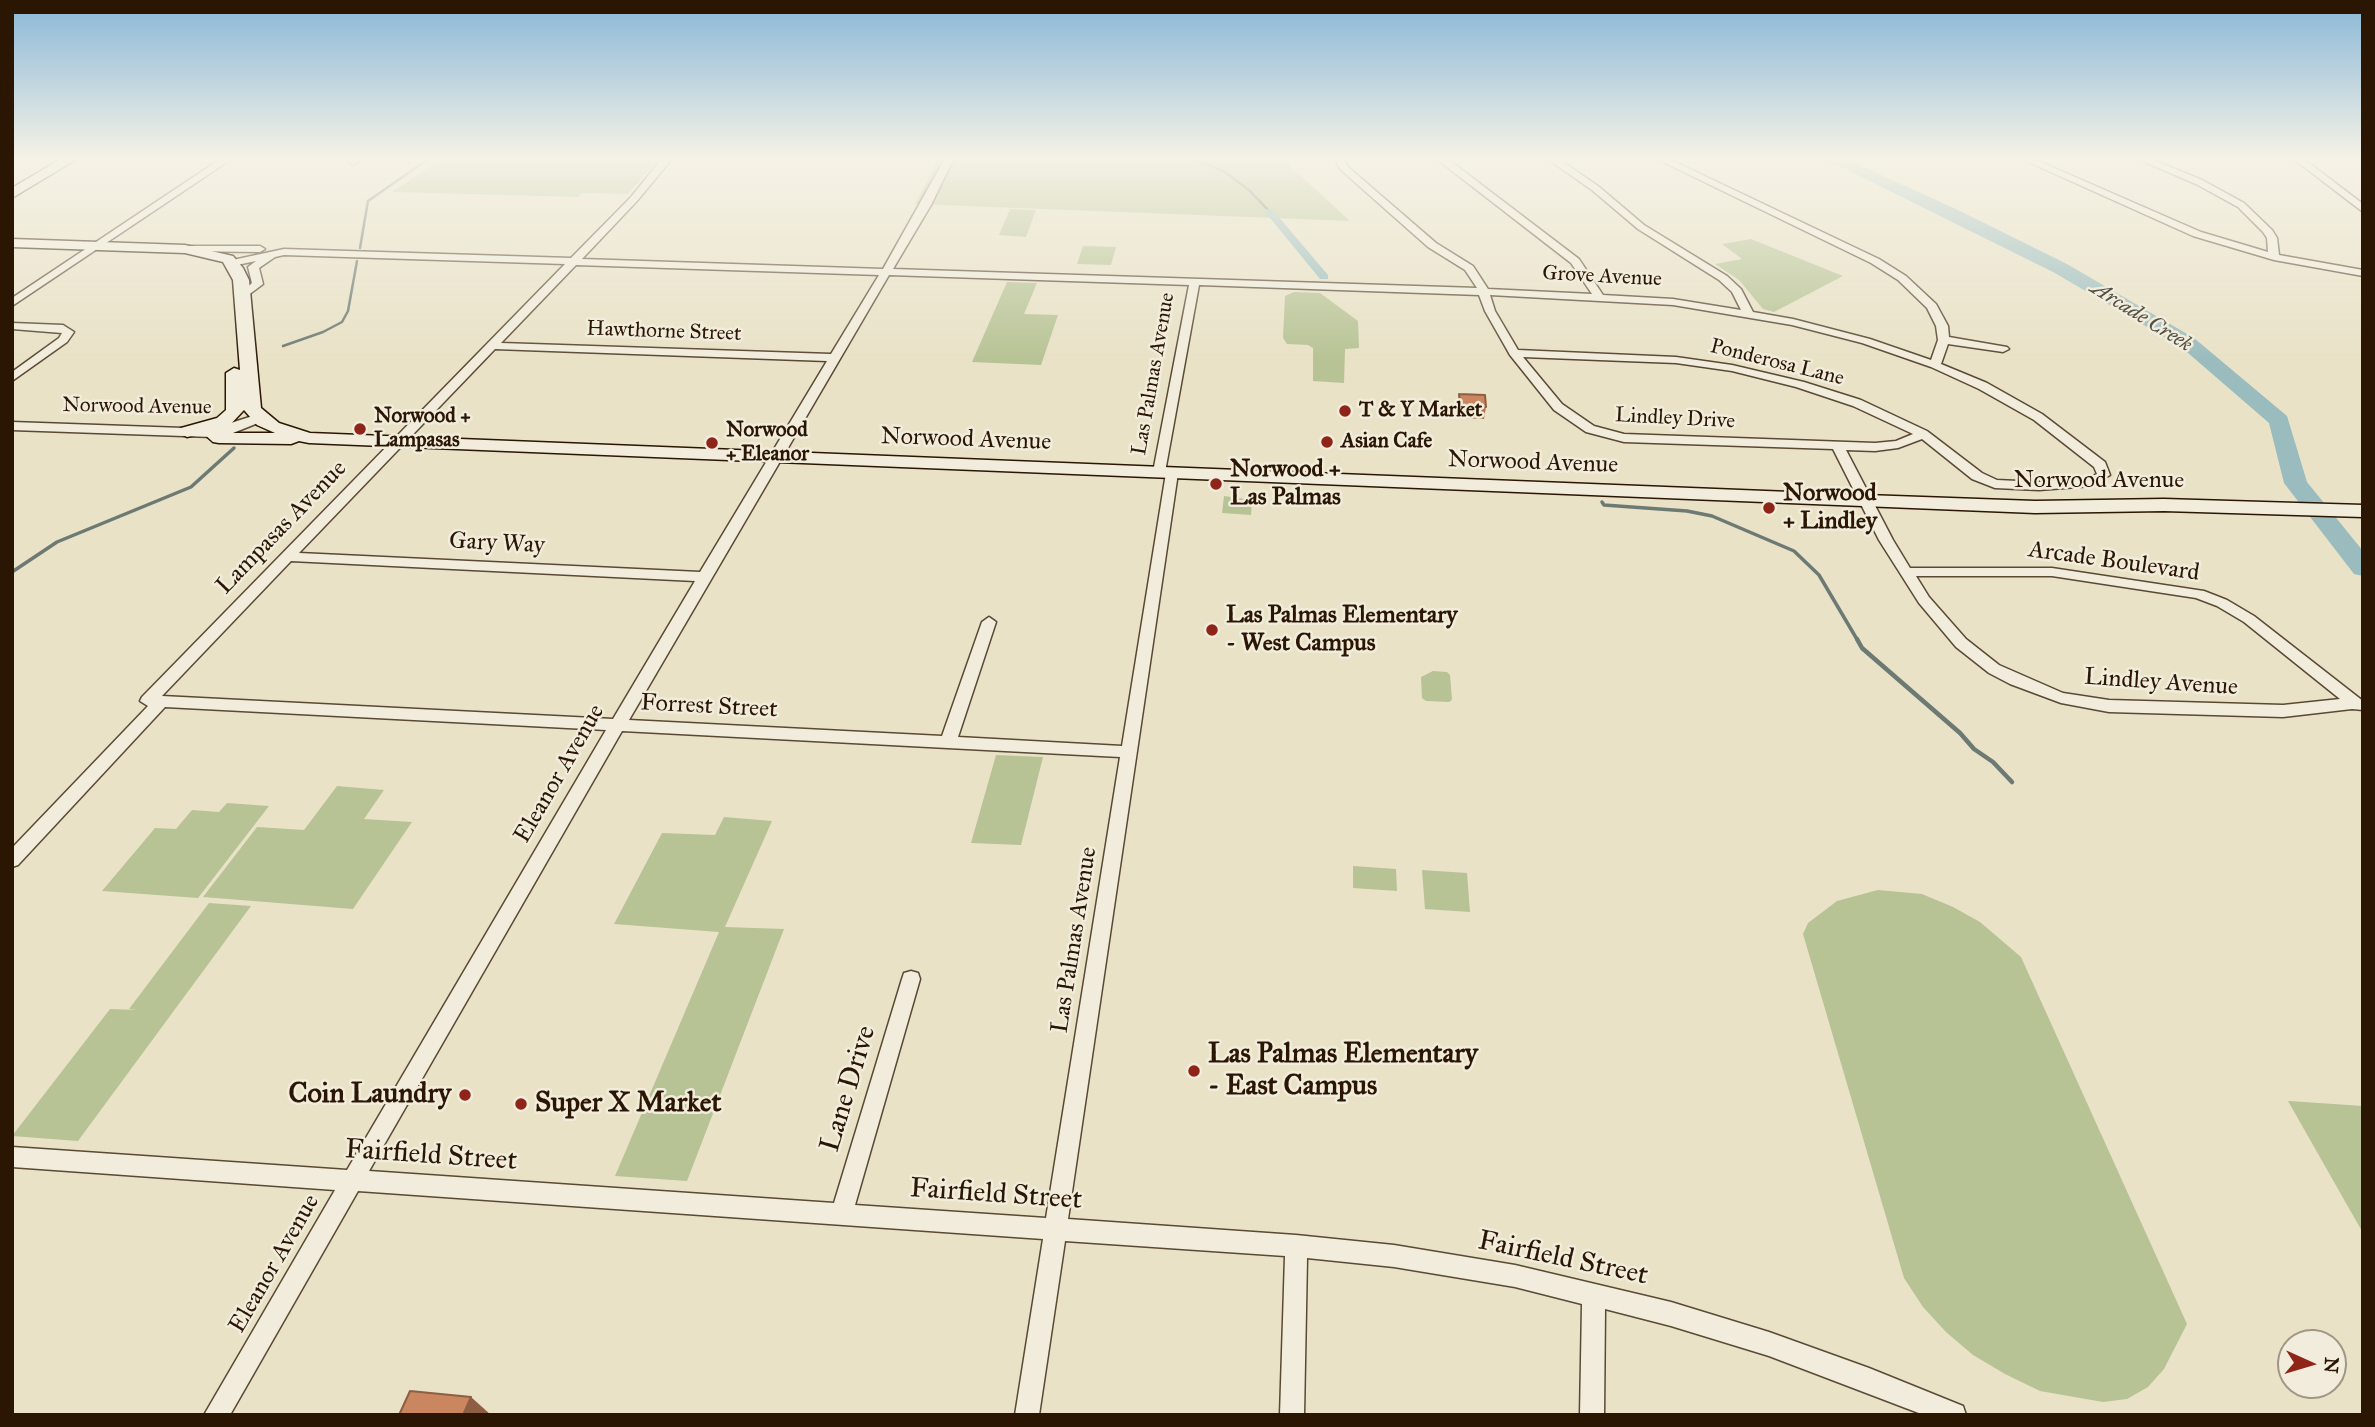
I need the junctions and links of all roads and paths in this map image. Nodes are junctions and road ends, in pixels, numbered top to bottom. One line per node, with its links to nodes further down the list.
1 (127, 227): 11 (street)
2 (607, 227): 16 (street, Lampasas Avenue)
3 (913, 227): 17 (street, Eleanor Avenue)
4 (1412, 227): 20 (street, Lindley Drive)
5 (1530, 227): 22 (street)
6 (1641, 227): 24 (street)
7 (1800, 227): 26 (street)
8 (2175, 227): 14 (street)
9 (2263, 227): 14 (street)
10 (12, 243): 11 (main road, Grove Avenue)
11 (99, 246): 12 (main road, Grove Avenue); 23 (street)
12 (176, 249): 13 (street, Grove Avenue); 15 (main road, Grove Avenue)
13 (293, 252): 15 (street, Grove Avenue); 16 (street, Grove Avenue); 21 (street)
14 (2274, 257): 18 (street)
15 (232, 262): 21 (main road)
16 (572, 263): 17 (street, Grove Avenue); 27 (street, Lampasas Avenue)
17 (885, 273): 19 (street, Grove Avenue); 30 (street, Eleanor Avenue)
18 (2363, 273)
19 (1194, 284): 20 (street, Grove Avenue); 43 (street, Las Palmas Avenue)
20 (1483, 292): 22 (street, Grove Avenue); 29 (street, Lindley Drive)
21 (243, 296): 31 (main road)
22 (1599, 297): 24 (street, Grove Avenue)
23 (12, 303)
24 (1748, 313): 32 (street, Grove Avenue)
25 (12, 326): 33 (street)
26 (1944, 340): 28 (street); 32 (street)
27 (492, 346): 30 (street, Hawthorne Street); 40 (street, Lampasas Avenue)
28 (2003, 349)
29 (1514, 353): 38 (street, Ponderosa Lane); 41 (street, Lindley Drive)
30 (835, 358): 42 (street, Eleanor Avenue)
31 (246, 361): 34 (main road); 36 (main road)
32 (1935, 365): 38 (street, Ponderosa Lane)
33 (12, 378)
34 (259, 418): 37 (street, Norwood Avenue); 39 (main road, Norwood Avenue)
35 (12, 426): 36 (street, Norwood Avenue)
36 (187, 432): 37 (street, Norwood Avenue)
37 (212, 433): 39 (main road)
38 (1923, 434): 41 (street, Lindley Drive)
39 (321, 439): 40 (main road, Norwood Avenue)
40 (400, 441): 42 (main road, Norwood Avenue); 46 (street, Lampasas Avenue)
41 (1838, 446): 44 (street, Lindley Avenue)
42 (776, 457): 43 (main road, Norwood Avenue); 48 (street, Eleanor Avenue)
43 (1166, 472): 44 (main road, Norwood Avenue); 54 (street, Las Palmas Avenue)
44 (1866, 501): 45 (main road, Norwood Avenue); 47 (street, Lindley Avenue)
45 (2363, 510)
46 (288, 557): 48 (street, Gary Way); 50 (street, Lampasas Avenue)
47 (1906, 572): 51 (street, Arcade Boulevard); 51 (street, Lindley Avenue)
48 (704, 577): 52 (street, Eleanor Avenue)
49 (989, 622): 53 (street)
50 (161, 702): 52 (street, Forrest Street); 55 (street)
51 (2359, 706)
52 (617, 725): 53 (street, Forrest Street); 58 (street, Eleanor Avenue)
53 (948, 743): 54 (street, Forrest Street)
54 (1129, 752): 60 (street, Las Palmas Avenue)
55 (12, 860)
56 (911, 979): 59 (street, Lane Drive)
57 (12, 1157): 58 (street, Fairfield Street)
58 (352, 1181): 59 (street, Fairfield Street); 64 (street, Eleanor Avenue)
59 (841, 1215): 60 (street, Fairfield Street)
60 (1056, 1229): 61 (street, Fairfield Street); 65 (street, Las Palmas Avenue)
61 (1296, 1246): 62 (street, Fairfield Street); 66 (street)
62 (1594, 1294): 63 (street, Fairfield Street); 67 (street)
63 (1913, 1406): 68 (street, Fairfield Street)
64 (216, 1415)
65 (1027, 1415)
66 (1292, 1415)
67 (1592, 1415)
68 (1954, 1415)

